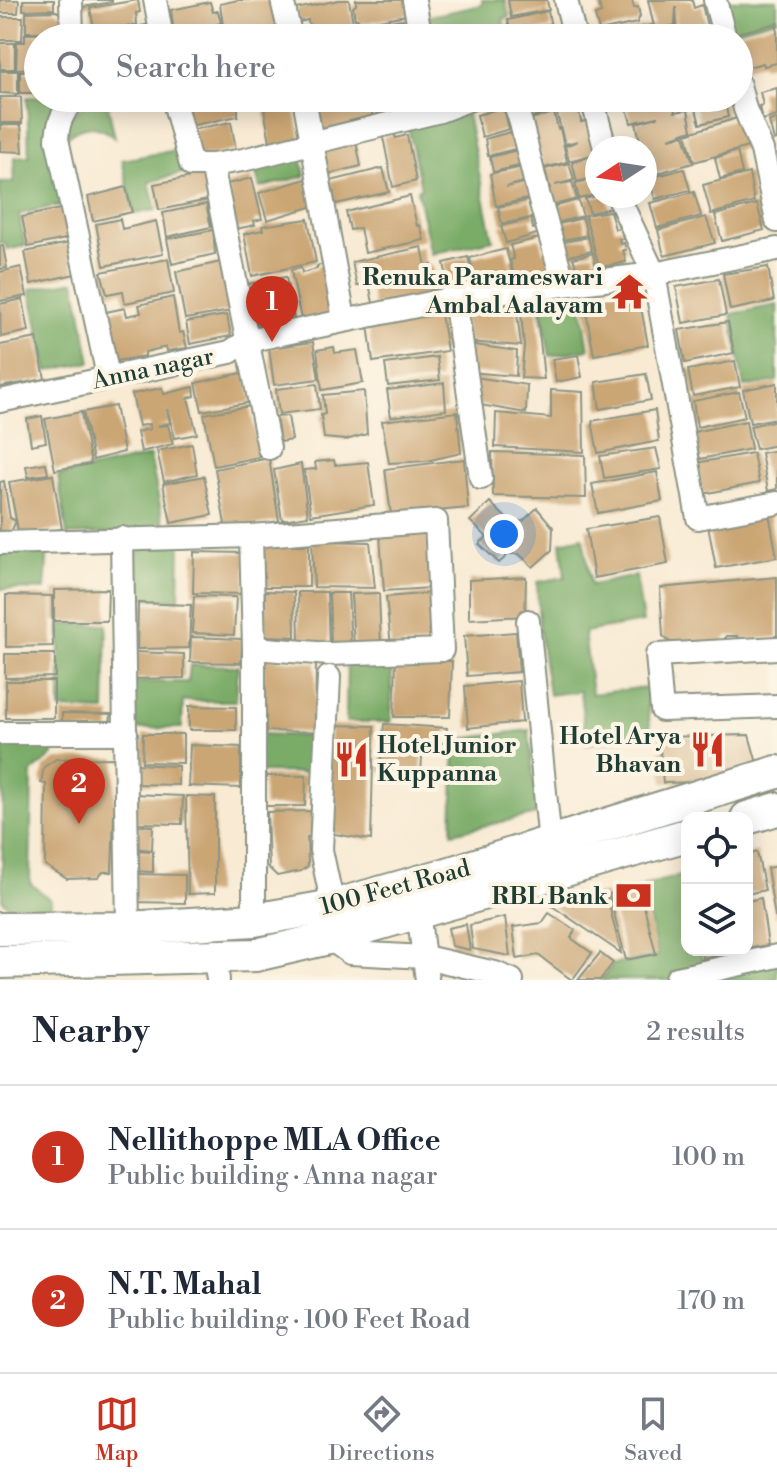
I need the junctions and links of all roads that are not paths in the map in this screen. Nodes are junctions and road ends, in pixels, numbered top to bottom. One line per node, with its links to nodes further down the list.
1 (71, 0): 7 (street)
2 (155, 0): 8 (street)
3 (282, 0): 9 (street)
4 (414, 0): 10 (street)
5 (566, 0): 11 (street)
6 (715, 0): 12 (street)
7 (72, 24)
8 (159, 24)
9 (288, 24)
10 (418, 24)
11 (572, 24)
12 (721, 24)
13 (65, 112): 31 (street)
14 (177, 112): 22 (street)
15 (307, 112): 21 (street)
16 (412, 112): 21 (street)
17 (518, 112): 27 (street)
18 (596, 112): 20 (street)
19 (746, 112): 24 (street)
20 (602, 136)
21 (313, 143): 22 (street); 29 (street)
22 (212, 165): 30 (street)
23 (624, 208): 26 (street)
24 (777, 221)
25 (777, 249): 26 (street, Anna nagar)
26 (654, 274): 27 (street, Anna nagar); 35 (street)
27 (564, 284): 28 (street, Anna nagar)
28 (455, 298): 29 (street, Anna nagar); 34 (street)
29 (344, 319): 30 (street, Anna nagar)
30 (247, 341): 31 (street, Anna nagar); 33 (street)
31 (108, 376): 32 (street, Anna nagar)
32 (0, 401)
33 (269, 448)
34 (481, 478)
35 (777, 503)
36 (251, 536): 37 (street); 40 (street); 40 (street)
37 (122, 538): 38 (street); 45 (street)
38 (0, 543)
39 (528, 621): 50 (street)
40 (254, 648): 53 (street)
41 (777, 648): 43 (street)
42 (329, 677): 51 (street)
43 (777, 706)
44 (0, 733): 45 (street)
45 (126, 733): 54 (street)
46 (777, 772): 50 (highway, 100 Feet Road)
47 (777, 809): 48 (highway)
48 (753, 816)
49 (681, 837): 52 (highway, 100 Feet Road)
50 (550, 843): 51 (highway, 100 Feet Road)
51 (333, 906): 53 (highway, 100 Feet Road)
52 (418, 912): 56 (highway, 100 Feet Road); 58 (street)
53 (254, 920): 54 (highway, 100 Feet Road)
54 (128, 928): 55 (highway, 100 Feet Road)
55 (0, 929)
56 (329, 938): 58 (street); 60 (highway, 100 Feet Road)
57 (777, 956): 62 (street)
58 (425, 957): 63 (street); 64 (street)
59 (0, 962): 61 (highway, 100 Feet Road)
60 (216, 969): 61 (highway, 100 Feet Road)
61 (72, 971)
62 (677, 978)
63 (427, 980)
64 (512, 980)

